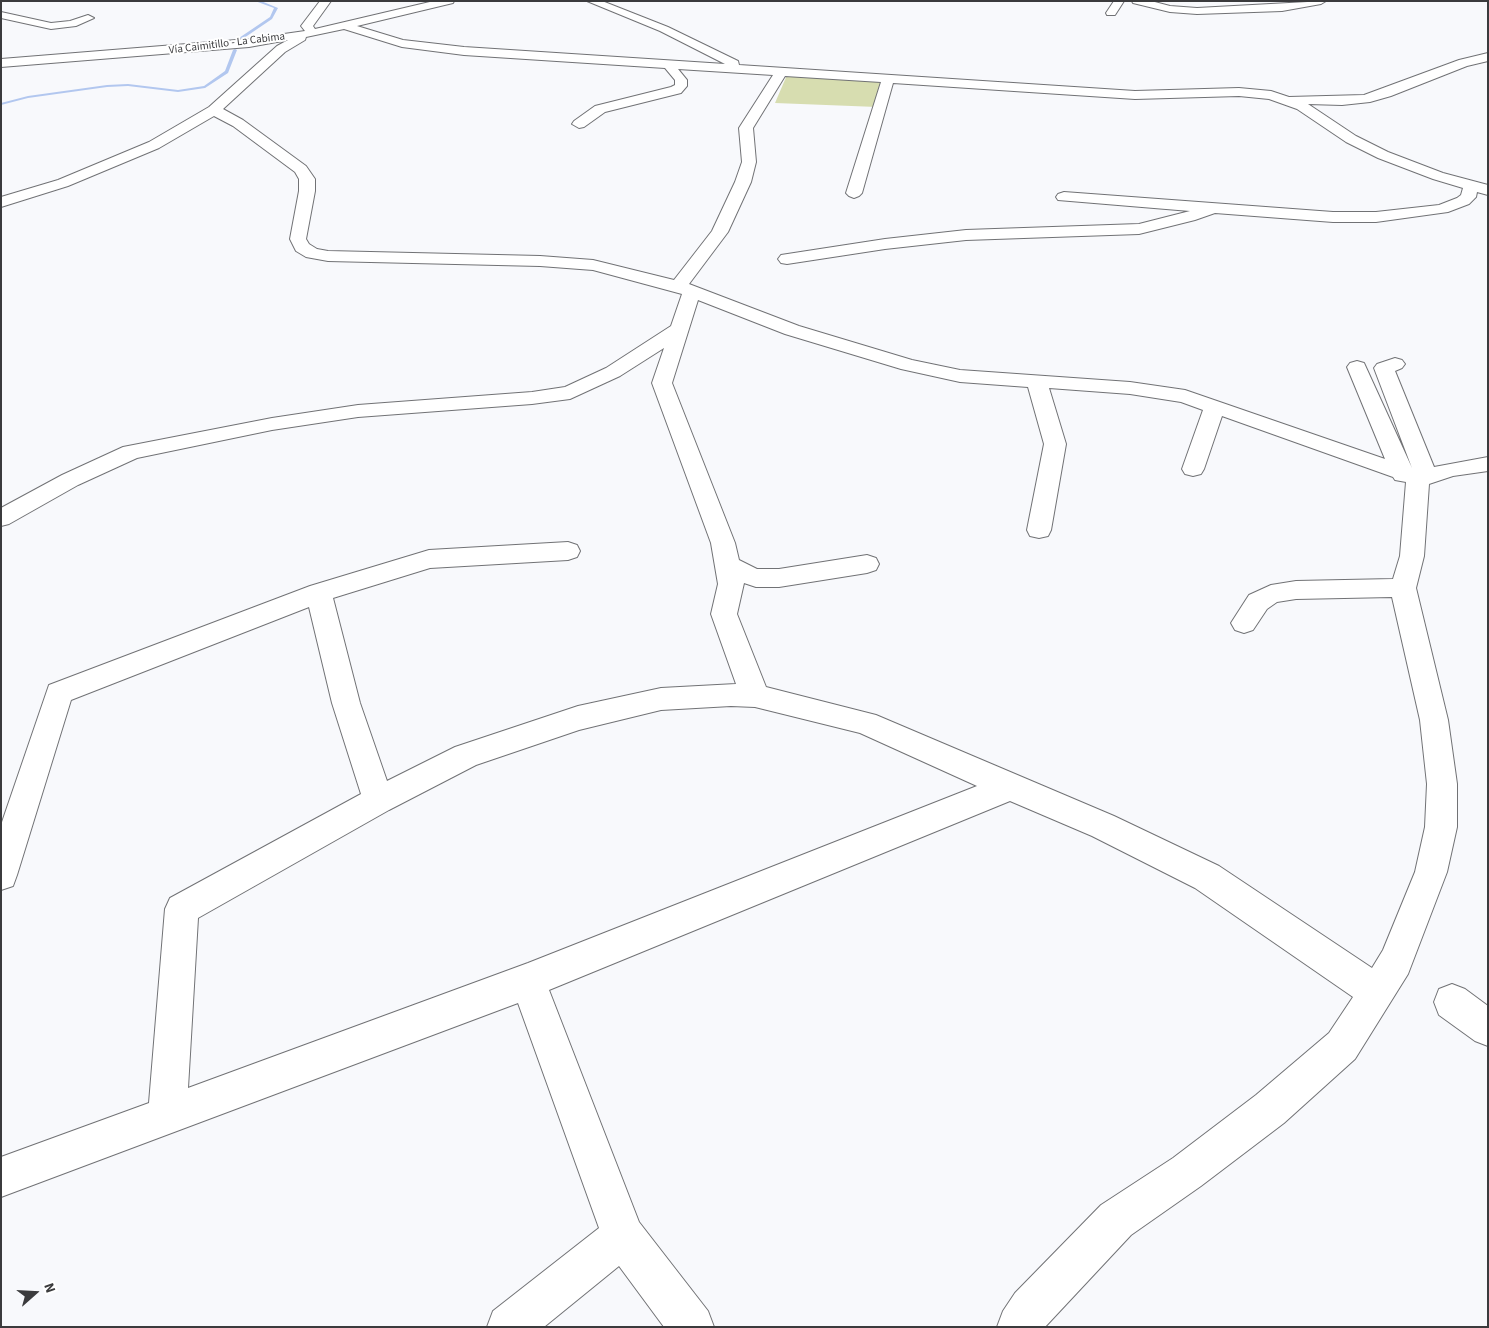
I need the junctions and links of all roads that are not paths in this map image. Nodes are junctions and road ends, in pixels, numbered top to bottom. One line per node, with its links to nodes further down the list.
1 (326, 1): 11 (street)
2 (449, 1): 10 (street, Vía Caimitillo - La Cabima)
3 (592, 1): 17 (street)
4 (1119, 1): 7 (street)
5 (1137, 1): 6 (street)
6 (1321, 1)
7 (1111, 13)
8 (1, 15): 9 (street)
9 (88, 18)
10 (343, 25): 11 (street, Vía Caimitillo - La Cabima); 16 (street)
11 (312, 32): 12 (street, Vía Caimitillo - La Cabima); 13 (street)
12 (255, 42): 13 (street); 15 (street, Vía Caimitillo - La Cabima)
13 (281, 49): 21 (street)
14 (1488, 57): 20 (street)
15 (1, 63)
16 (668, 64): 17 (street); 22 (street)
17 (742, 68): 18 (street)
18 (782, 71): 19 (street); 30 (street)
19 (888, 79): 20 (street); 25 (street)
20 (1289, 99): 23 (street)
21 (214, 110): 27 (street); 30 (street)
22 (579, 124)
23 (1471, 186): 24 (street); 28 (street)
24 (1488, 190)
25 (854, 193)
26 (1064, 197): 28 (street)
27 (1, 202)
28 (1214, 208): 29 (street)
29 (787, 259)
30 (685, 289): 31 (street); 34 (street)
31 (680, 329): 39 (street); 43 (street)
32 (1395, 364): 38 (street)
33 (1357, 367): 38 (street)
34 (1037, 382): 35 (street); 40 (street)
35 (1215, 406): 37 (street); 38 (street)
36 (1488, 464): 38 (street)
37 (1193, 468)
38 (1416, 477): 44 (street)
39 (1, 518)
40 (1039, 530)
41 (568, 551): 45 (street)
42 (867, 564): 43 (street)
43 (728, 565): 47 (street)
44 (1403, 588): 46 (street); 52 (street)
45 (318, 593): 49 (street); 50 (street)
46 (1244, 623)
47 (755, 696): 48 (street); 49 (street)
48 (1010, 787): 51 (street); 52 (street)
49 (378, 800): 55 (street)
50 (1, 875)
51 (528, 981): 55 (street); 57 (street)
52 (1377, 992): 60 (street)
53 (1452, 1002): 54 (street)
54 (1488, 1028)
55 (167, 1114): 56 (street)
56 (1, 1177)
57 (623, 1236): 58 (street); 59 (street)
58 (509, 1327)
59 (692, 1327)
60 (1019, 1327)

